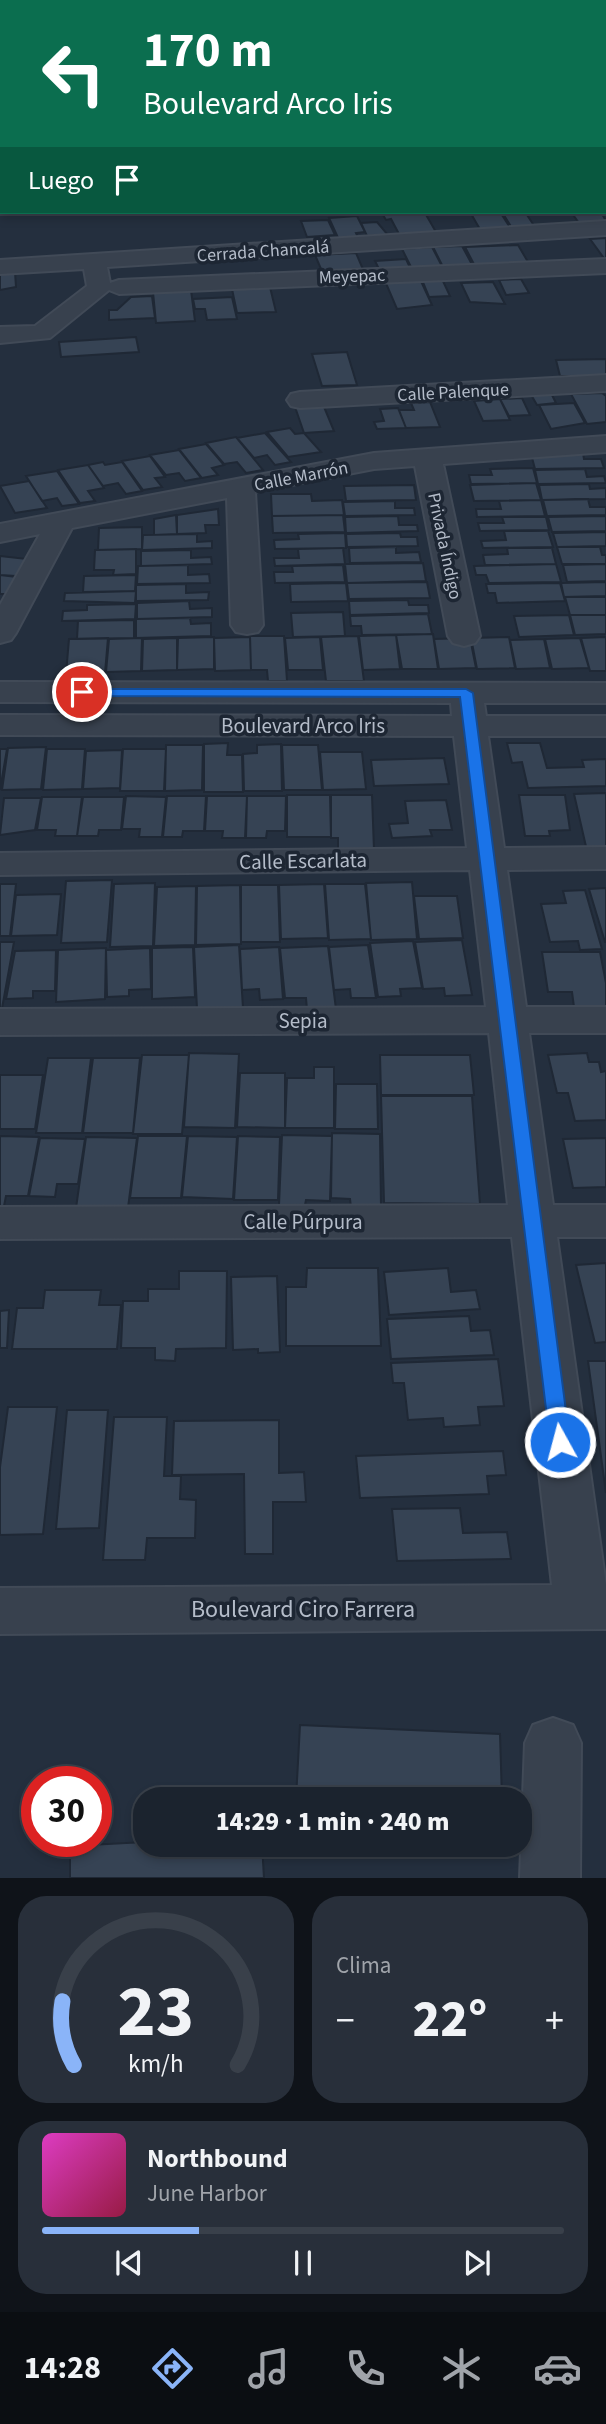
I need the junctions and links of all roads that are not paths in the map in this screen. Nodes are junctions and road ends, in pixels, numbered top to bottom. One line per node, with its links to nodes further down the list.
1 (606, 228): 2 (street, Cerrada Chancalá)
2 (525, 234): 3 (street, Cerrada Chancalá); 6 (street)
3 (94, 262): 5 (street, Cerrada Chancalá); 8 (street)
4 (606, 266): 6 (street, Meyepac)
5 (0, 267)
6 (543, 268): 8 (street, Meyepac)
7 (65, 288): 8 (street, Meyepac)
8 (99, 288): 9 (street)
9 (0, 335)
10 (606, 383): 11 (street, Calle Palenque)
11 (300, 400)
12 (606, 444): 13 (street, Calle Marrón)
13 (427, 456): 14 (street, Calle Marrón); 19 (street, Privada Índigo)
14 (242, 487): 15 (street, Calle Marrón); 17 (street)
15 (61, 522): 16 (street, Calle Marrón); 18 (street)
16 (0, 533)
17 (247, 625)
18 (0, 633)
19 (464, 636)
20 (0, 692): 22 (street, Boulevard Arco Iris)
21 (606, 693): 22 (street, Boulevard Arco Iris)
22 (469, 710): 23 (street, Boulevard Arco Iris); 24 (street, Boulevard Arco Iris); 26 (street)
23 (0, 725)
24 (606, 726)
25 (606, 858): 26 (street, Calle Escarlata)
26 (487, 860): 27 (street, Calle Escarlata); 29 (street)
27 (0, 864)
28 (606, 1020): 29 (street, Sepia)
29 (507, 1021): 30 (street, Sepia); 31 (street)
30 (0, 1022)
31 (532, 1221): 32 (street, Calle Púrpura); 33 (street, Calle Púrpura); 34 (street)
32 (606, 1221)
33 (0, 1223)
34 (593, 1607): 35 (street, Boulevard Ciro Farrera)
35 (0, 1611)
36 (553, 1742): 37 (street)
37 (550, 1878)

